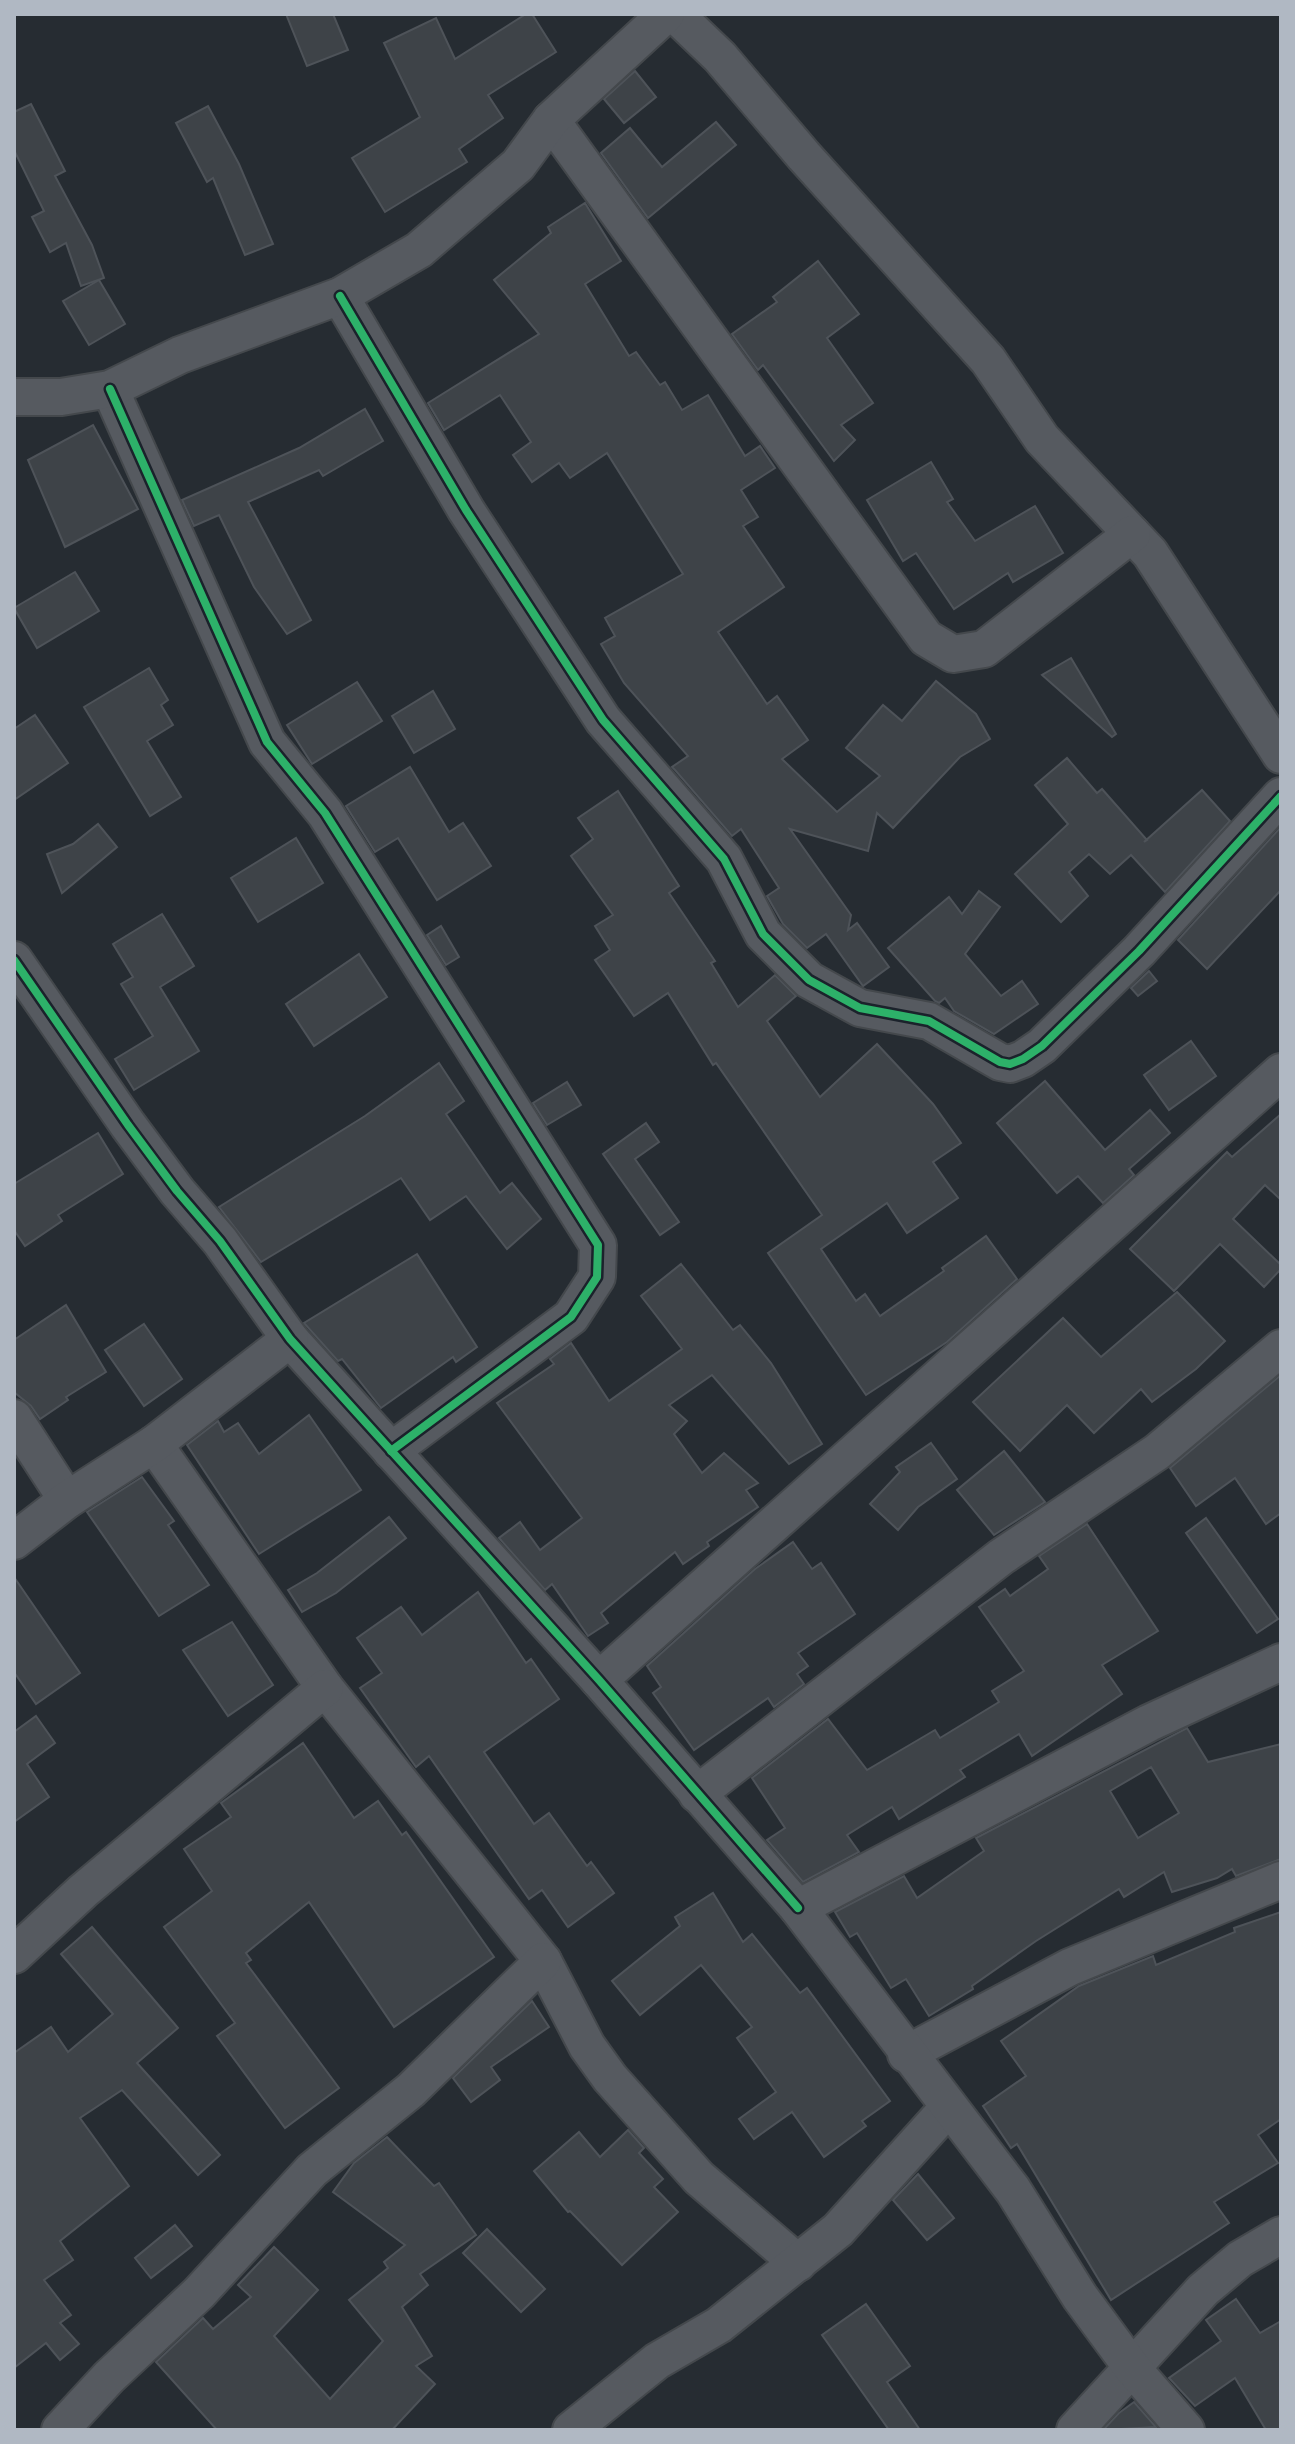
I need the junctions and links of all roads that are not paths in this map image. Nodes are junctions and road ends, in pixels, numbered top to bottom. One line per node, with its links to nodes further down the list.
1 (666, 14): 3 (street)
2 (675, 14): 7 (street)
3 (551, 120): 4 (street); 7 (street)
4 (340, 296): 5 (street); 9 (street)
5 (110, 389): 6 (street); 16 (street)
6 (14, 397)
7 (1132, 534): 8 (street)
8 (1281, 755)
9 (1281, 796)
10 (14, 960): 12 (street)
11 (1281, 1072): 20 (street)
12 (290, 1339): 15 (street); 16 (street)
13 (1281, 1348): 22 (street)
14 (14, 1418): 17 (street)
15 (154, 1444): 17 (street); 21 (street)
16 (391, 1451): 20 (street)
17 (67, 1500): 18 (street)
18 (14, 1541)
19 (1281, 1662): 24 (street)
20 (599, 1680): 22 (street)
21 (325, 1688): 25 (street); 26 (street)
22 (697, 1794): 24 (street)
23 (1281, 1880): 27 (street)
24 (798, 1908): 27 (street)
25 (14, 1955)
26 (543, 1961): 30 (street); 32 (street)
27 (906, 2054): 28 (street)
28 (948, 2108): 30 (street); 31 (street)
29 (1281, 2235): 31 (street)
30 (798, 2263): 33 (street)
31 (1133, 2369): 34 (street); 35 (street)
32 (60, 2430)
33 (571, 2430)
34 (1075, 2430)
35 (1186, 2430)

